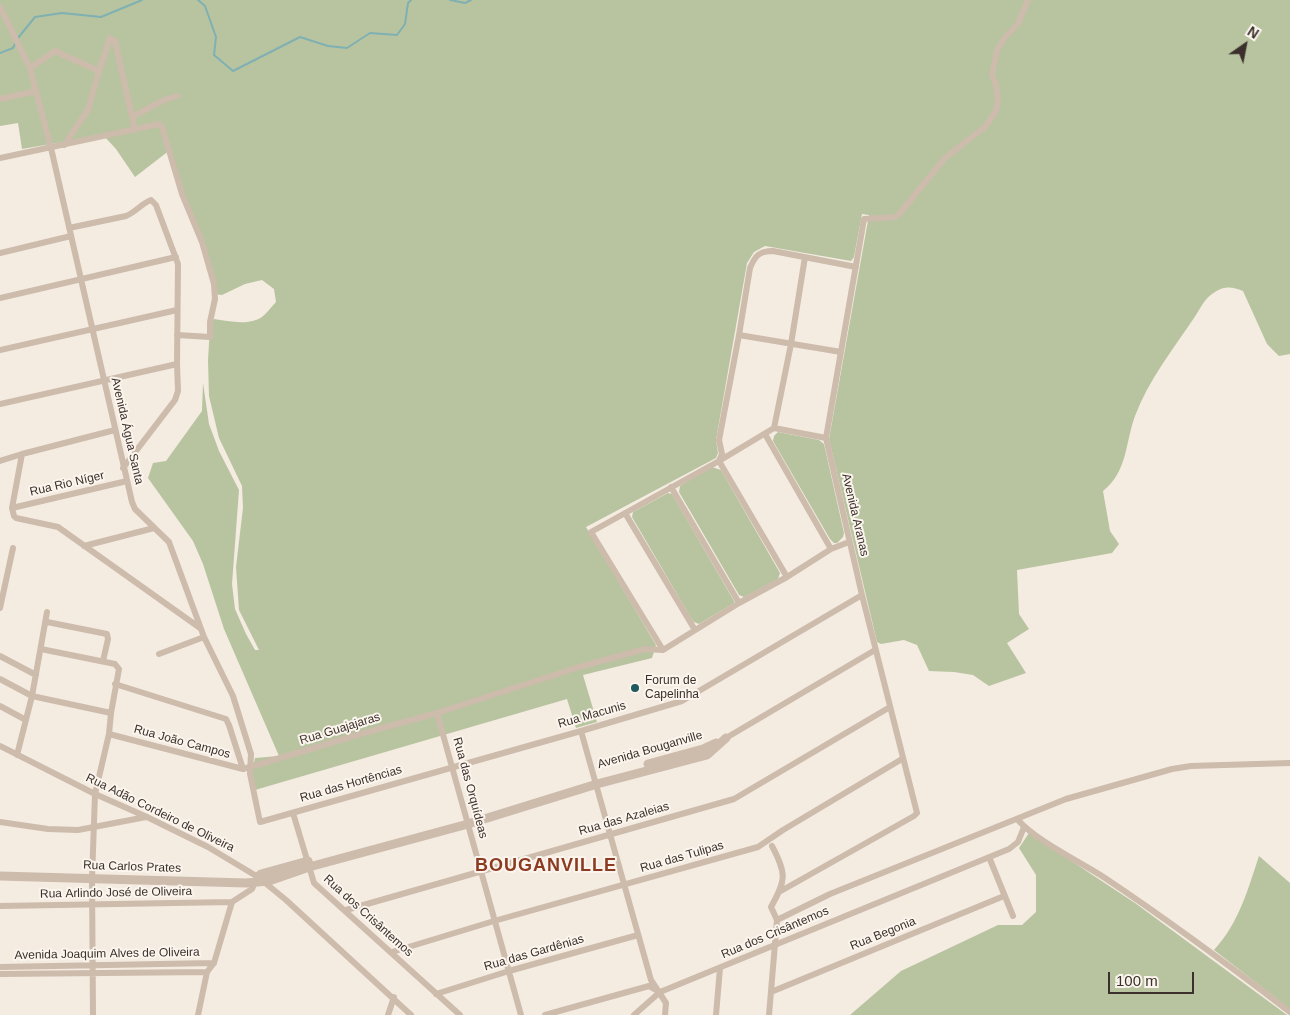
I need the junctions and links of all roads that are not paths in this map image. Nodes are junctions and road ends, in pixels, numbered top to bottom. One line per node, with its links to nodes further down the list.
1 (1028, 0): 18 (street, Avenida Aranas)
2 (0, 7): 3 (street, Avenida Água Santa)
3 (30, 68): 4 (street); 5 (street, Avenida Água Santa)
4 (99, 71): 8 (street); 10 (street)
5 (36, 91): 7 (street); 11 (street, Avenida Água Santa)
6 (177, 96): 8 (street)
7 (0, 99)
8 (132, 117): 9 (street)
9 (135, 130): 10 (street); 24 (street)
10 (64, 146): 11 (street)
11 (51, 148): 12 (street); 13 (street, Avenida Água Santa)
12 (0, 158)
13 (69, 228): 14 (street, Avenida Água Santa); 16 (street)
14 (71, 236): 15 (street); 19 (street, Avenida Água Santa)
15 (0, 253)
16 (176, 257): 19 (street); 21 (street)
17 (805, 257): 18 (street); 23 (street); 25 (street)
18 (856, 267): 27 (street, Avenida Aranas)
19 (81, 279): 20 (street); 22 (street, Avenida Água Santa)
20 (0, 298)
21 (177, 310): 22 (street); 24 (street)
22 (92, 329): 26 (street); 29 (street, Avenida Água Santa)
23 (739, 334): 25 (street); 37 (street)
24 (177, 335): 28 (street)
25 (791, 344): 27 (street); 31 (street)
26 (0, 350)
27 (841, 352): 34 (street, Avenida Aranas)
28 (177, 364): 29 (street); 38 (street)
29 (104, 380): 30 (street); 32 (street, Avenida Água Santa)
30 (0, 404)
31 (774, 428): 33 (street); 34 (street)
32 (114, 430): 35 (street); 38 (street, Avenida Água Santa)
33 (765, 434): 37 (street); 47 (street)
34 (826, 438): 44 (street, Avenida Aranas)
35 (22, 454): 36 (street); 41 (street)
36 (0, 461)
37 (719, 461): 40 (street); 49 (street)
38 (123, 468): 39 (street, Avenida Água Santa)
39 (127, 481): 41 (street, Rua Rio Níger); 43 (street, Avenida Água Santa)
40 (671, 487): 42 (street); 51 (street)
41 (12, 508): 45 (street)
42 (625, 513): 56 (street); 59 (street)
43 (154, 528): 45 (street); 55 (street, Avenida Água Santa)
44 (849, 542): 47 (street); 50 (street, Avenida Aranas)
45 (84, 546): 55 (street)
46 (13, 548): 48 (street)
47 (831, 549): 49 (street)
48 (4, 576): 52 (street)
49 (787, 577): 51 (street)
50 (862, 595): 60 (street, Avenida Aranas); 73 (street, Rua Macunis)
51 (740, 603): 56 (street)
52 (0, 608)
53 (47, 612): 54 (street)
54 (46, 622): 58 (street); 63 (street)
55 (201, 628): 57 (street, Avenida Água Santa)
56 (695, 630): 59 (street)
57 (204, 637): 61 (street); 81 (street, Avenida Água Santa)
58 (41, 649): 63 (street); 64 (street)
59 (663, 650): 70 (street, Rua Guajajaras)
60 (875, 650): 69 (street, Avenida Aranas); 75 (street)
61 (159, 654)
62 (0, 656): 64 (street)
63 (103, 662): 66 (street)
64 (36, 675): 67 (street)
65 (0, 679): 67 (street)
66 (115, 684): 71 (street); 81 (street)
67 (32, 696): 71 (street); 72 (street)
68 (0, 706): 72 (street)
69 (890, 707): 78 (street, Avenida Aranas); 91 (street, Rua das Azaleias)
70 (437, 712): 80 (street, Rua das Orquídeas); 81 (street, Rua Guajajaras)
71 (110, 713): 74 (street)
72 (26, 720): 77 (street)
73 (581, 731): 80 (street, Rua Macunis); 82 (street)
74 (109, 734): 81 (street, Rua João Campos); 83 (street)
75 (726, 738): 82 (street, Avenida Bouganville)
76 (0, 746): 77 (street, Rua Adão Cordeiro de Oliveira)
77 (17, 755): 83 (street, Rua Adão Cordeiro de Oliveira)
78 (902, 759): 99 (street, Rua das Tulipas); 100 (street, Avenida Aranas)
79 (1290, 763): 86 (street)
80 (453, 766): 84 (street, Rua das Hortências); 87 (street, Rua das Orquídeas)
81 (246, 768): 84 (street, Rua das Hortências)
82 (596, 781): 87 (street, Avenida Bouganville); 91 (street)
83 (95, 794): 85 (street, Rua Adão Cordeiro de Oliveira); 90 (street)
84 (293, 813): 94 (street, Rua dos Crisântemos)
85 (147, 817): 90 (street); 98 (street, Rua Adão Cordeiro de Oliveira)
86 (1017, 818): 89 (street); 107 (street)
87 (467, 821): 94 (street, Avenida Bouganville); 95 (street, Rua das Orquídeas)
88 (0, 822): 90 (street)
89 (1024, 826): 93 (street, Rua dos Crisântemos); 124 (street)
90 (94, 828): 97 (street)
91 (611, 834): 95 (street, Rua das Azaleias); 99 (street)
92 (772, 846): 100 (street)
93 (989, 857): 101 (street); 110 (street, Rua dos Crisântemos)
94 (308, 864): 98 (street, Avenida Bouganville); 105 (street, Rua dos Crisântemos)
95 (481, 872): 105 (street, Rua das Azaleias); 108 (street, Rua das Orquídeas)
96 (0, 876): 97 (street, Rua Carlos Prates)
97 (92, 879): 98 (street, Rua Carlos Prates); 103 (street)
98 (255, 881): 102 (street); 123 (street, Rua Adão Cordeiro de Oliveira)
99 (625, 885): 108 (street, Rua das Tulipas); 109 (street)
100 (779, 892): 107 (street)
101 (1004, 896): 106 (street); 121 (street, Rua Begonia)
102 (232, 902): 103 (street, Rua Arlindo José de Oliveira); 112 (street)
103 (92, 905): 104 (street, Rua Arlindo José de Oliveira); 113 (street)
104 (0, 906)
105 (346, 910): 111 (street, Rua dos Crisântemos)
106 (1013, 916)
107 (777, 920): 110 (street)
108 (494, 921): 111 (street, Rua das Tulipas); 116 (street, Rua das Orquídeas)
109 (638, 935): 116 (street, Rua das Gardênias); 120 (street)
110 (774, 945): 115 (street, Rua dos Crisântemos); 121 (street)
111 (392, 952): 122 (street, Rua dos Crisântemos)
112 (214, 963): 113 (street, Avenida Joaquim Alves de Oliveira); 117 (street)
113 (93, 965): 114 (street, Avenida Joaquim Alves de Oliveira); 118 (street)
114 (0, 967)
115 (720, 968): 120 (street, Rua dos Crisântemos); 134 (street)
116 (509, 971): 122 (street, Rua das Gardênias); 130 (street, Rua das Orquídeas)
117 (207, 972): 118 (street, Avenida Joaquim Alves de Oliveira); 126 (street)
118 (93, 973): 119 (street, Avenida Joaquim Alves de Oliveira); 125 (street)
119 (0, 974)
120 (660, 992): 131 (street, Rua dos Crisântemos); 132 (street); 133 (street)
121 (771, 992): 135 (street)
122 (436, 994): 129 (street, Rua dos Crisântemos)
123 (394, 997): 127 (street); 128 (street, Rua Adão Cordeiro de Oliveira)
124 (1290, 1012)
125 (93, 1015)
126 (198, 1015)
127 (388, 1015)
128 (411, 1015)
129 (460, 1015)
130 (521, 1015)
131 (545, 1015)
132 (634, 1015)
133 (665, 1015)
134 (716, 1015)
135 (769, 1015)

